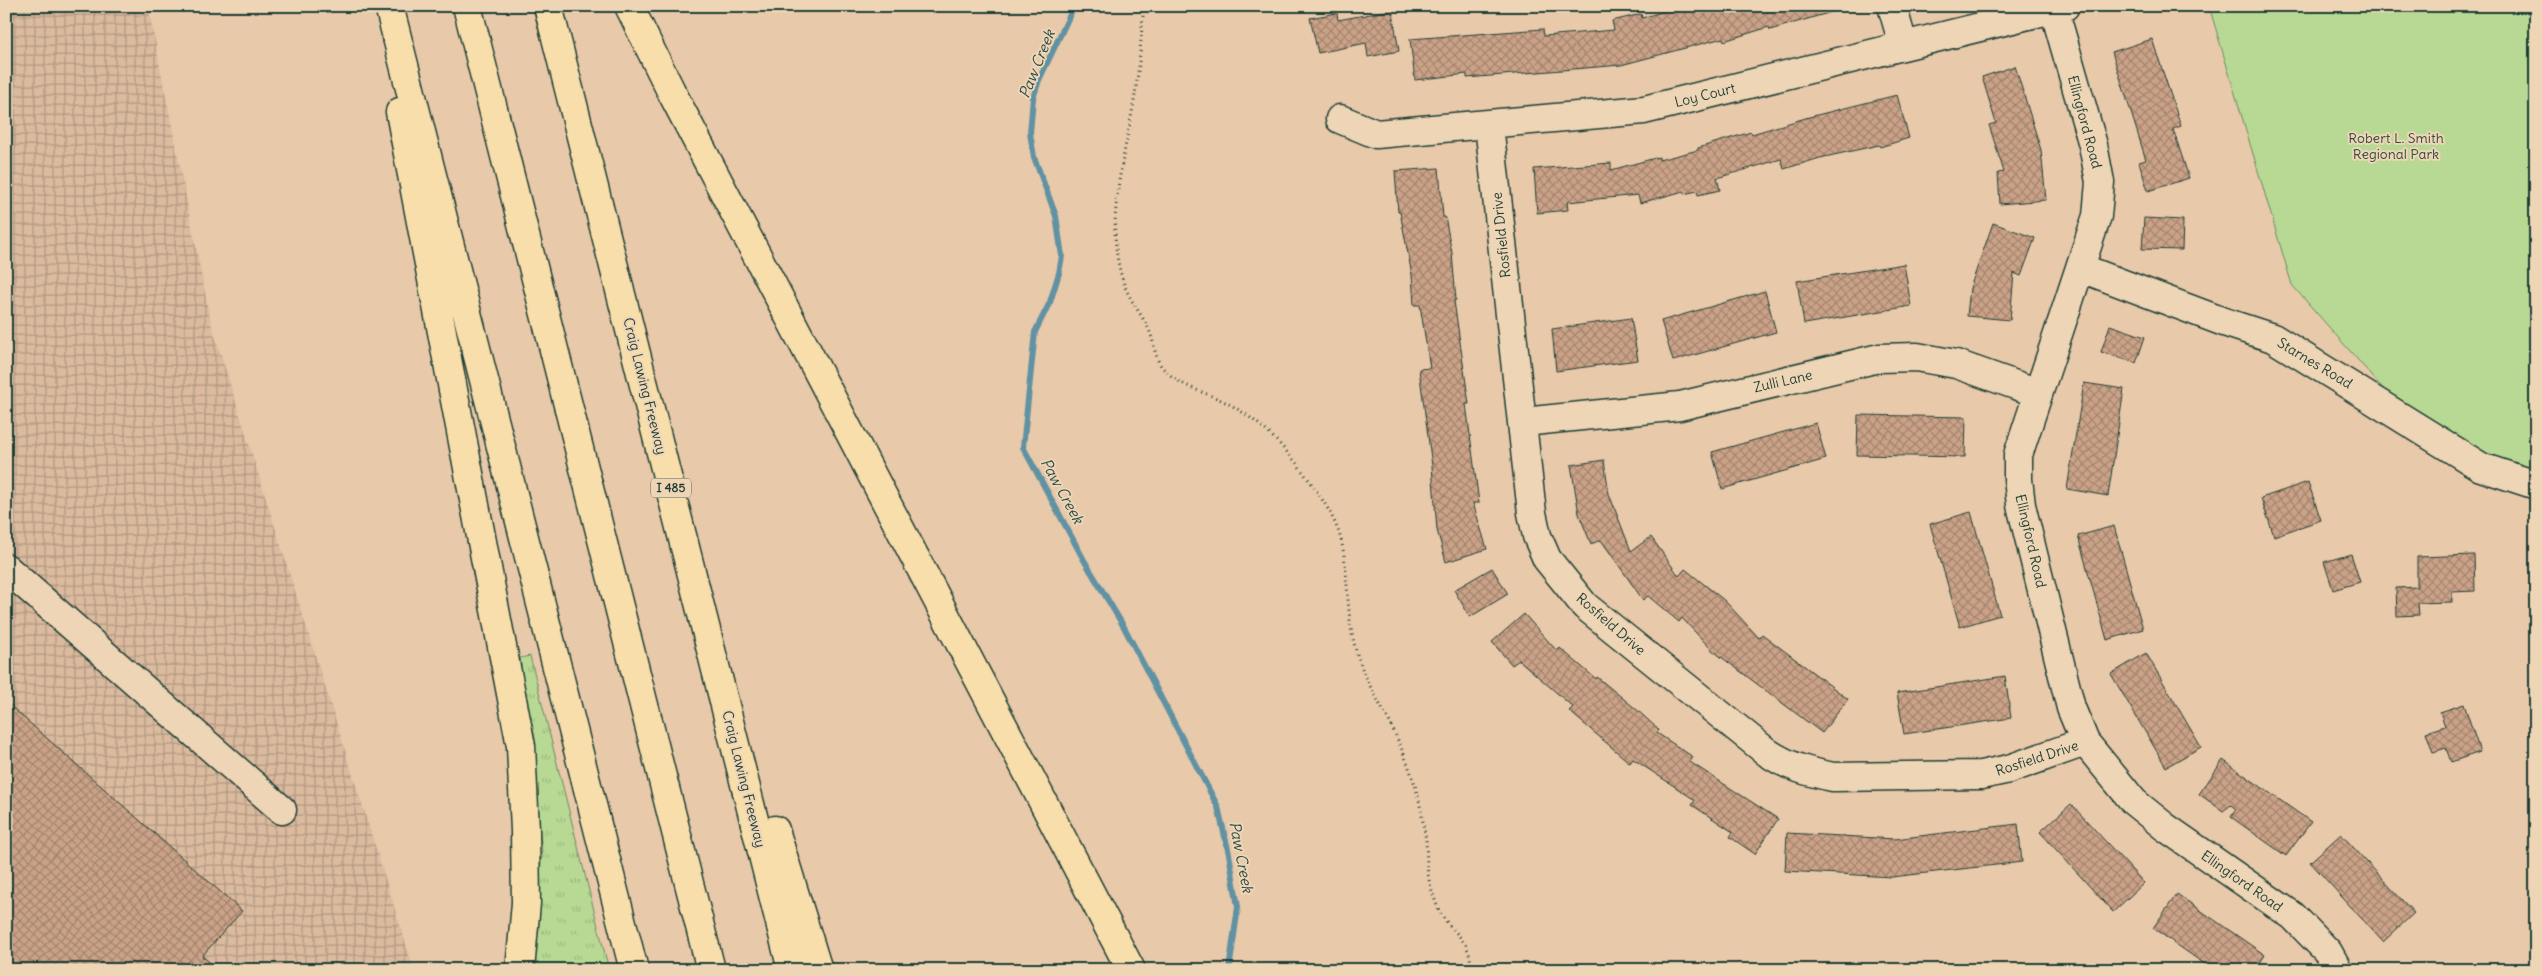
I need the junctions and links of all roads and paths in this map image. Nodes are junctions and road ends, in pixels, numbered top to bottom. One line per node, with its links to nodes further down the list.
1 (389, 6): 19 (highway); 20 (highway)
2 (467, 6): 21 (highway)
3 (548, 6): 15 (highway, Craig Lawing Freeway / I 485)
4 (629, 6): 24 (highway)
5 (1144, 6): 25 (path)
6 (1892, 6): 8 (street)
7 (2060, 8): 8 (street, Loy Court); 11 (street, Ellingford Road)
8 (1903, 44): 10 (street, Loy Court)
9 (1340, 119): 10 (street, Loy Court)
10 (1489, 125): 13 (street, Rosfield Drive)
11 (2081, 268): 12 (street, Ellingford Road); 14 (street, Starnes Road)
12 (2038, 393): 13 (street, Zulli Lane); 17 (street, Ellingford Road)
13 (1523, 422): 17 (street, Rosfield Drive)
14 (2536, 485)
15 (685, 540): 22 (highway, Craig Lawing Freeway / I 485); 23 (highway)
16 (6, 568): 18 (street)
17 (2085, 742): 26 (street, Ellingford Road)
18 (282, 810)
19 (520, 970)
20 (634, 970)
21 (711, 970)
22 (792, 970)
23 (818, 970)
24 (1131, 970)
25 (1471, 970)
26 (2338, 970)

